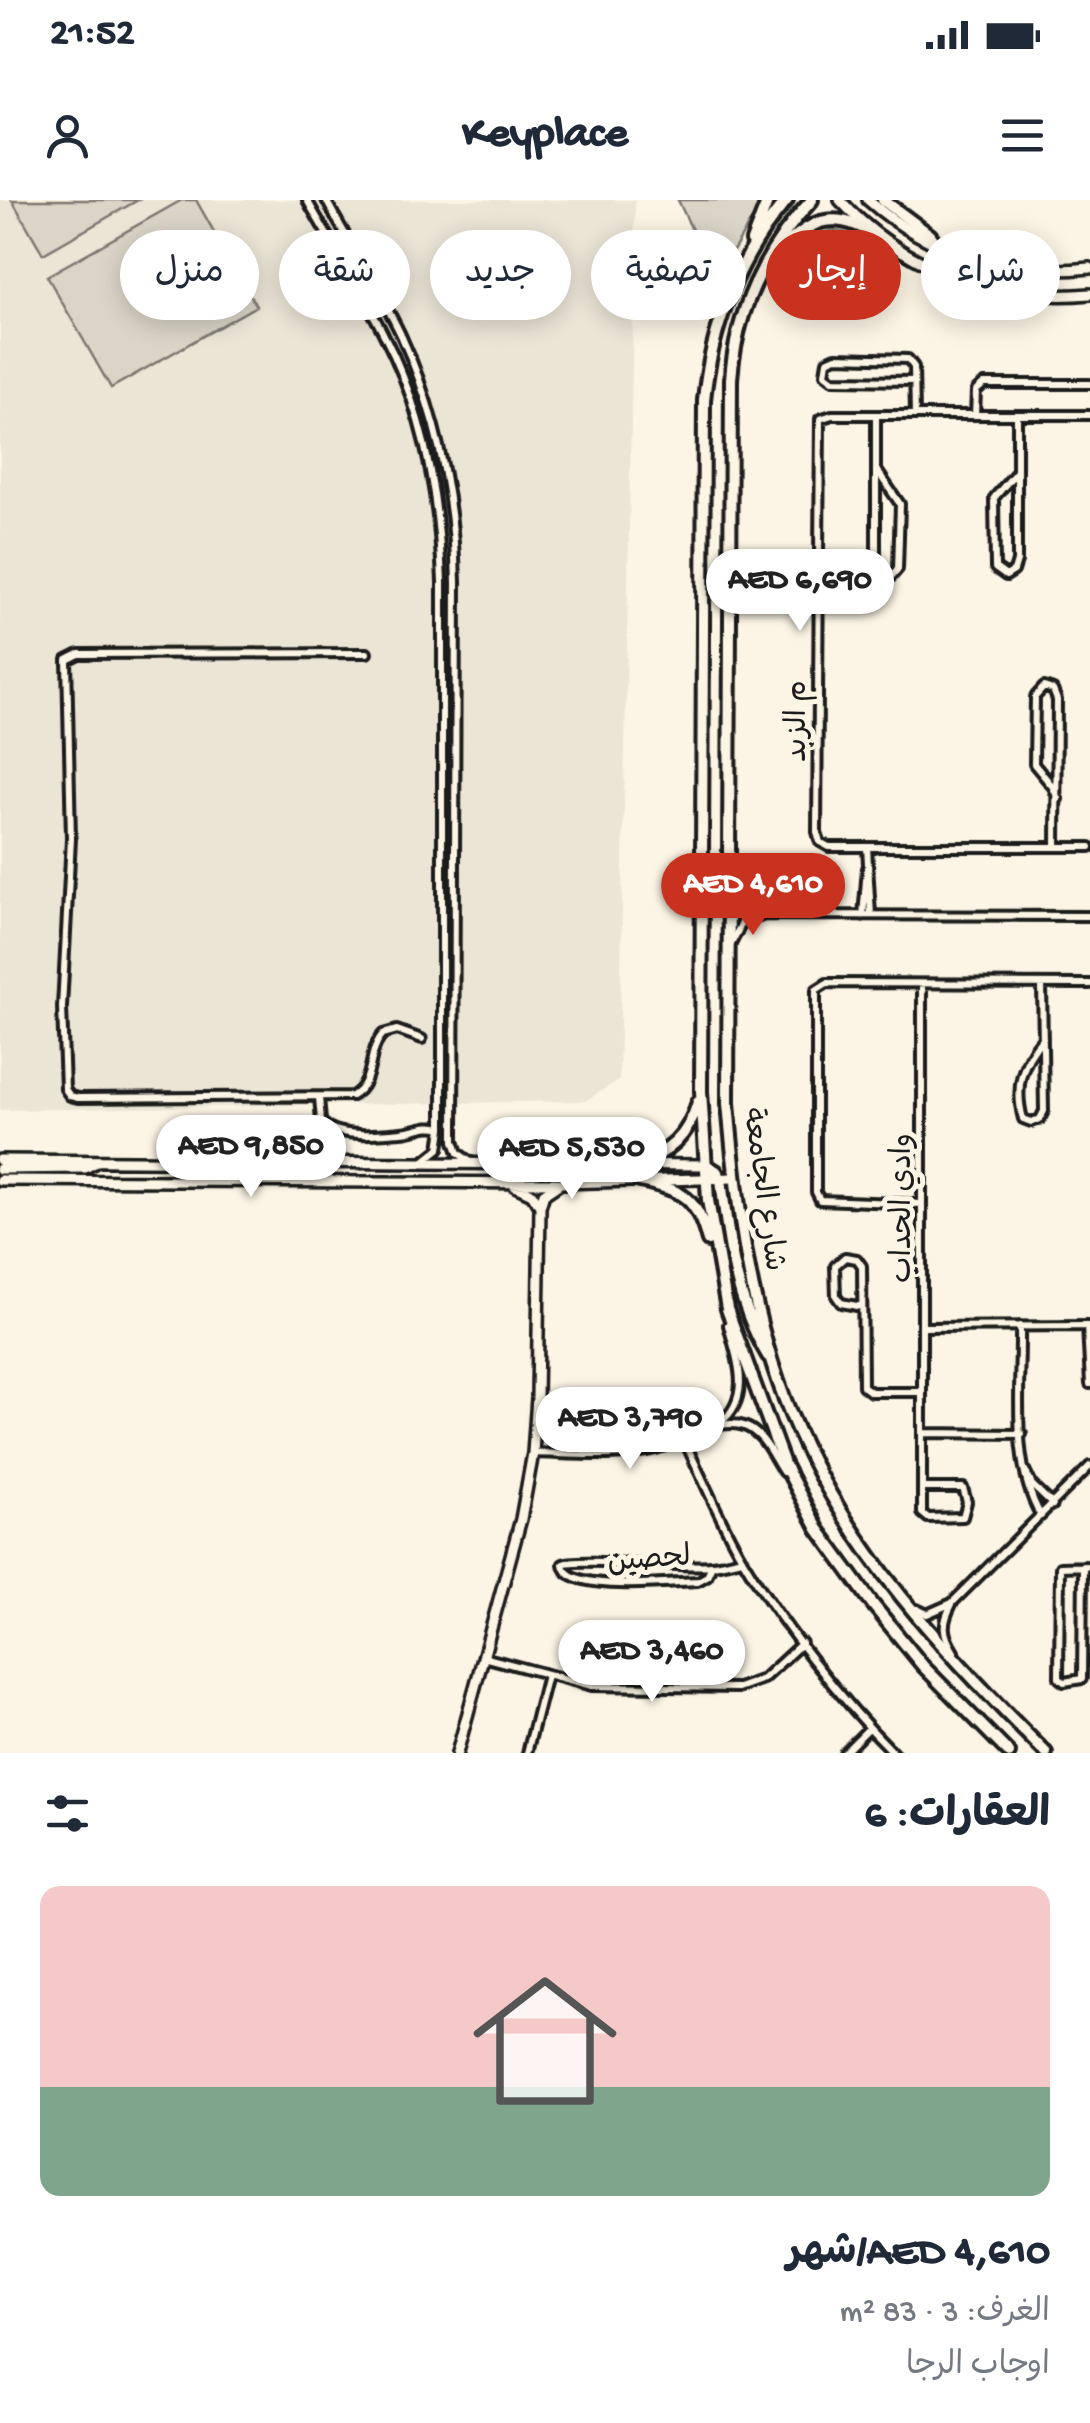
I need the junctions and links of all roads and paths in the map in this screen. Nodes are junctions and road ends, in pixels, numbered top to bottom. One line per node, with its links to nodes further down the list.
1 (307, 200): 47 (street)
2 (326, 200): 48 (street)
3 (768, 200): 16 (main road)
4 (786, 200): 16 (main road, شارع الجامعة)
5 (812, 200): 9 (main road, شارع الجامعة)
6 (840, 200): 12 (main road)
7 (868, 200): 14 (main road)
8 (883, 200): 13 (main road)
9 (790, 230)
10 (803, 230): 11 (main road)
11 (869, 230)
12 (872, 230)
13 (923, 230)
14 (921, 237)
15 (901, 250): 20 (main road)
16 (751, 252): 45 (main road, شارع الجامعة)
17 (766, 262): 35 (main road, شارع الجامعة)
18 (1060, 268): 19 (main road)
19 (1090, 268)
20 (1090, 294)
21 (914, 380): 21 (street); 24 (street)
22 (1090, 384): 25 (street)
23 (876, 414): 24 (street, م الزبد); 29 (street); 32 (street, م الزبد)
24 (915, 415): 25 (street, م الزبد)
25 (975, 415): 26 (street, م الزبد)
26 (1017, 415): 27 (street, م الزبد); 28 (street)
27 (1090, 415)
28 (1017, 471): 28 (street)
29 (878, 472): 29 (street)
30 (367, 653): 46 (street)
31 (1058, 800): 31 (street); 33 (street)
32 (867, 847): 33 (street, م الزبد); 37 (street)
33 (1056, 847): 34 (street, م الزبد)
34 (1090, 847)
35 (728, 868): 36 (street); 39 (main road, شارع الجامعة)
36 (777, 914): 37 (street); 39 (street)
37 (867, 916): 38 (street)
38 (1090, 916)
39 (728, 961): 55 (main road, شارع الجامعة)
40 (922, 984): 41 (street); 62 (street, وادي الحداب); 62 (street)
41 (1042, 984): 42 (street); 43 (street)
42 (1090, 984)
43 (1043, 1038): 43 (street)
44 (422, 1039): 46 (street)
45 (701, 1091): 53 (main road); 54 (main road, شارع الجامعة)
46 (319, 1097): 49 (street)
47 (442, 1114): 48 (street); 49 (street)
48 (455, 1114): 52 (street)
49 (442, 1128): 51 (street)
50 (1, 1162): 51 (main road)
51 (418, 1163): 52 (main road)
52 (474, 1164): 53 (main road)
53 (634, 1165): 54 (main road)
54 (706, 1165): 56 (main road); 58 (main road, شارع الجامعة)
55 (734, 1178): 56 (main road); 71 (main road, شارع الجامعة)
56 (720, 1179): 58 (main road); 71 (main road)
57 (0, 1180): 60 (main road)
58 (706, 1180): 59 (main road); 64 (main road, شارع الجامعة)
59 (640, 1181): 61 (main road); 64 (main road)
60 (502, 1182): 61 (main road); 63 (main road)
61 (562, 1182): 63 (main road)
62 (922, 1204): 69 (street, وادي الحداب)
63 (540, 1208): 78 (main road)
64 (715, 1250): 66 (main road, شارع الجامعة)
65 (862, 1307): 65 (street); 73 (street)
66 (727, 1309): 74 (street); 81 (main road, شارع الجامعة)
67 (1020, 1326): 68 (street); 69 (street); 76 (street)
68 (1088, 1326): 70 (street)
69 (922, 1327): 73 (street, وادي الحداب)
70 (1089, 1360): 72 (street)
71 (774, 1365): 88 (main road, شارع الجامعة)
72 (1090, 1384)
73 (922, 1392): 75 (street, وادي الحداب)
74 (716, 1426): 77 (street); 81 (street)
75 (922, 1433): 76 (street); 82 (street, وادي الحداب)
76 (1022, 1434): 79 (street)
77 (684, 1440): 78 (street); 85 (street)
78 (532, 1453): 91 (main road)
79 (1022, 1464): 83 (street); 84 (street)
80 (1090, 1466): 83 (street)
81 (793, 1483): 99 (main road, شارع الجامعة)
82 (922, 1488): 82 (street)
83 (1053, 1505): 84 (street)
84 (1042, 1516): 89 (street)
85 (742, 1558): 86 (street, لحصين); 90 (street)
86 (712, 1565): 86 (street, لحصين)
87 (1086, 1566): 87 (street)
88 (893, 1587): 89 (street); 92 (main road, شارع الجامعة)
89 (952, 1603): 92 (street)
90 (802, 1643): 93 (street); 94 (street)
91 (482, 1657): 93 (street); 95 (main road)
92 (962, 1669): 100 (main road, شارع الجامعة)
93 (547, 1675): 96 (street)
94 (869, 1728): 97 (street); 98 (street)
95 (457, 1753)
96 (526, 1753)
97 (844, 1753)
98 (894, 1753)
99 (1009, 1753)
100 (1046, 1753)

